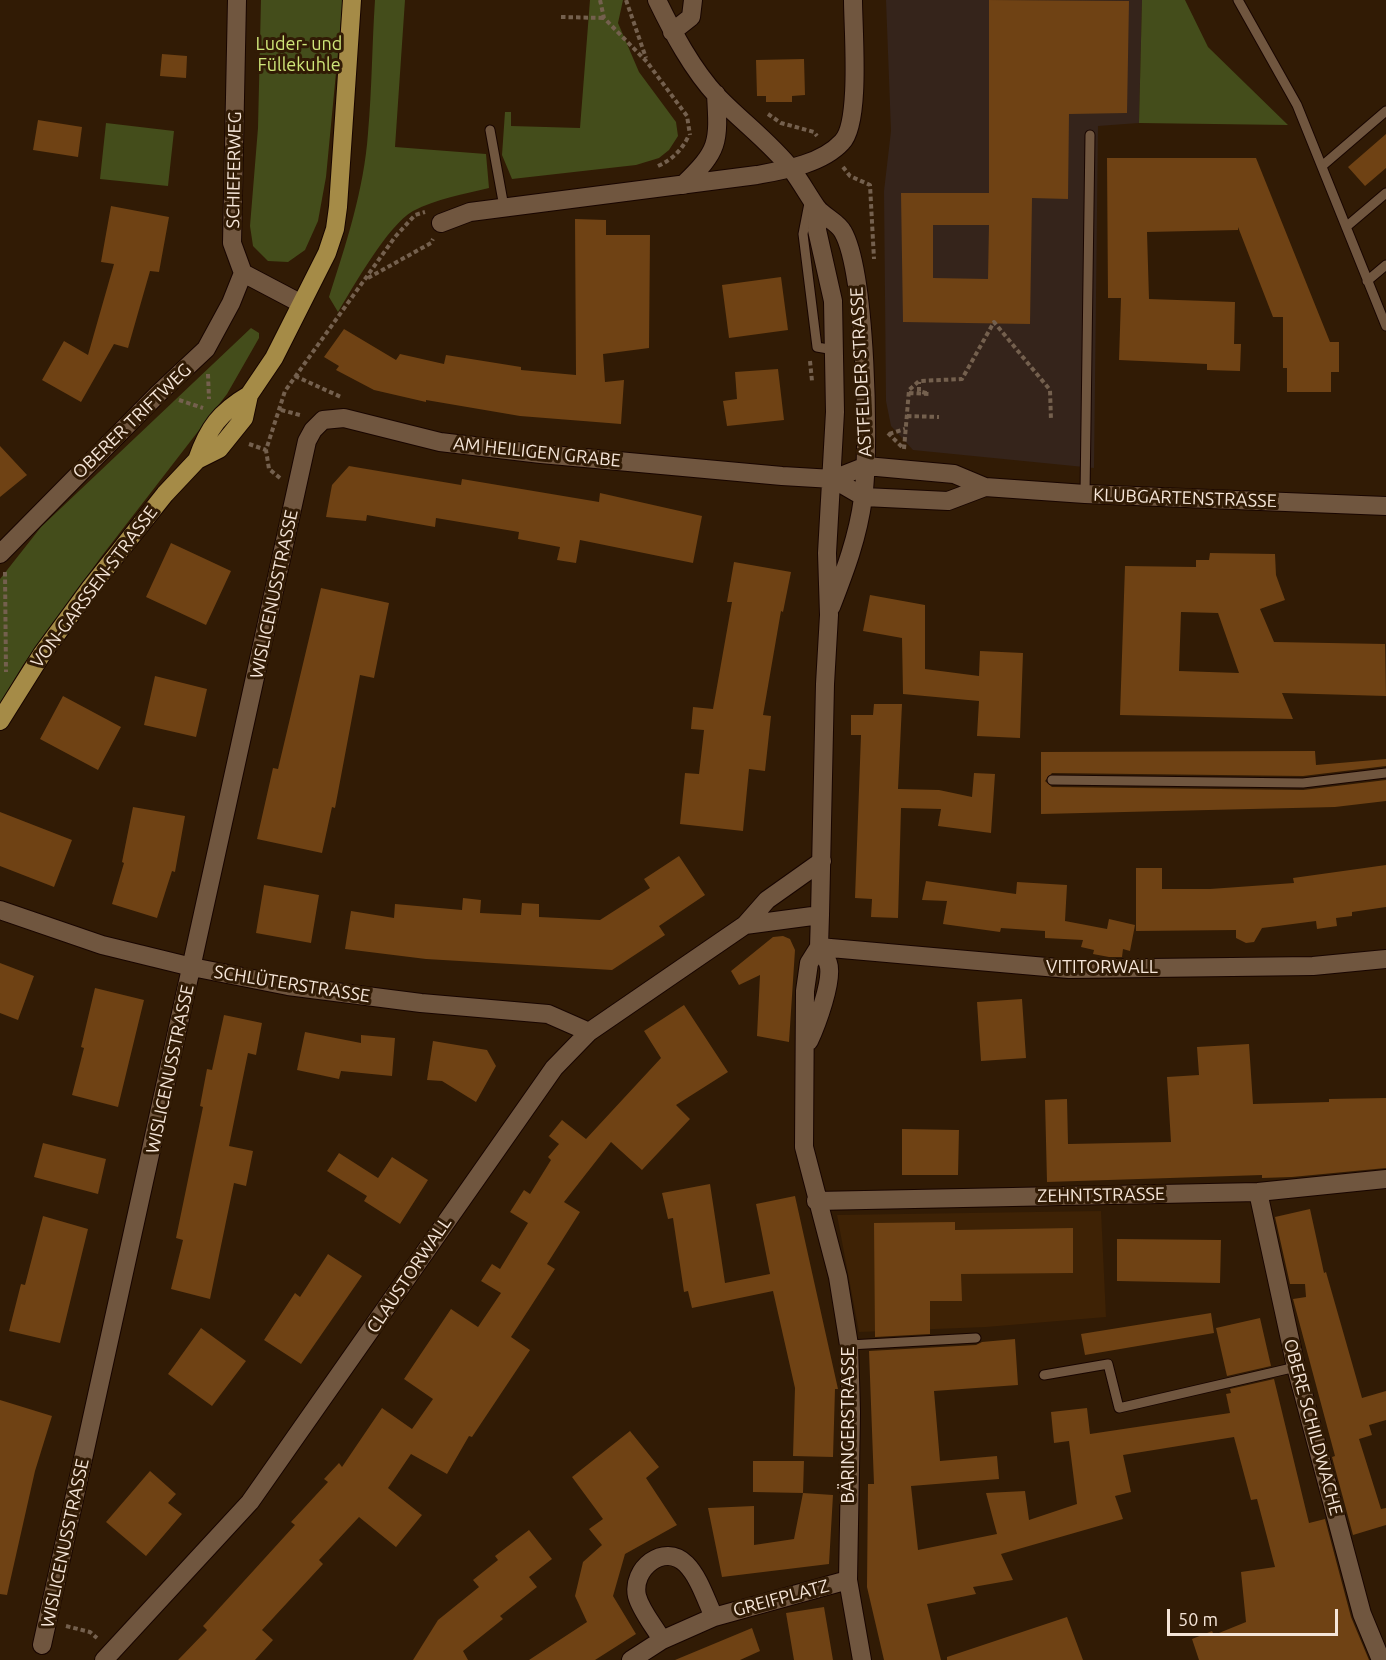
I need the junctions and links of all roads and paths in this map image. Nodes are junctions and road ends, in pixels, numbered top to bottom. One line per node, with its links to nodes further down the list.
1 (237, 0): 27 (street, SCHIEFERWEG)
2 (352, 0): 29 (main road, VON-GARSSEN-STRASSE)
3 (600, 0): 10 (path)
4 (626, 0): 10 (path)
5 (657, 0): 11 (street, ASTFELDER STRASSE)
6 (693, 0): 11 (street)
7 (853, 0): 19 (street)
8 (1238, 0): 18 (lane)
9 (561, 17): 10 (path)
10 (604, 18)
11 (672, 32): 12 (street, ASTFELDER STRASSE)
12 (716, 94): 19 (street, ASTFELDER STRASSE); 20 (street)
13 (764, 111): 15 (path)
14 (1386, 111): 18 (lane)
15 (781, 123)
16 (490, 130): 23 (lane)
17 (1090, 135): 51 (lane)
18 (1322, 166): 25 (lane)
19 (791, 168): 20 (street); 22 (street, ASTFELDER STRASSE)
20 (683, 185): 23 (street)
21 (1386, 193): 25 (lane)
22 (814, 203): 48 (street, ASTFELDER STRASSE); 49 (street, ASTFELDER STRASSE)
23 (504, 207): 24 (street)
24 (441, 223): 33 (path)
25 (1346, 227): 28 (lane)
26 (1386, 264): 28 (lane)
27 (243, 273): 29 (street); 32 (street, OBERER TRIFTWEG)
28 (1367, 281): 30 (lane)
29 (300, 303): 37 (main road, VON-GARSSEN-STRASSE)
30 (1382, 304): 31 (lane)
31 (1386, 326)
32 (206, 349): 36 (street, OBERER TRIFTWEG); 38 (path)
33 (295, 376): 41 (path); 46 (path)
34 (919, 381): 35 (path); 35 (path); 42 (path)
35 (909, 393): 39 (path)
36 (158, 394): 38 (path); 54 (street, OBERER TRIFTWEG)
37 (249, 395): 38 (main road, VON-GARSSEN-STRASSE); 47 (main road, VON-GARSSEN-STRASSE)
38 (216, 415): 47 (main road, VON-GARSSEN-STRASSE)
39 (907, 416): 40 (path); 43 (path)
40 (939, 417)
41 (344, 418): 49 (street, AM HEILIGEN GRABE); 66 (street, WISLICENUSSTRASSE)
42 (1051, 420)
43 (905, 429): 44 (path); 45 (path)
44 (888, 434)
45 (904, 449)
46 (266, 450)
47 (197, 460): 57 (main road, VON-GARSSEN-STRASSE)
48 (866, 466): 49 (street, AM HEILIGEN GRABE); 50 (street, KLUBGARTENSTRASSE); 52 (street, ASTFELDER STRASSE)
49 (833, 479): 52 (street, AM HEILIGEN GRABE); 55 (street, ASTFELDER STRASSE)
50 (985, 487): 51 (street, KLUBGARTENSTRASSE); 52 (street, KLUBGARTENSTRASSE)
51 (1085, 494): 53 (street, KLUBGARTENSTRASSE)
52 (864, 497): 55 (street, ASTFELDER STRASSE)
53 (1386, 506)
54 (2, 551): 56 (path)
55 (829, 615): 60 (street, ASTFELDER STRASSE)
56 (6, 675)
57 (0, 721)
58 (1386, 773): 59 (lane)
59 (1052, 780)
60 (822, 861): 62 (street, ASTFELDER STRASSE); 63 (street, CLAUSTORWALL)
61 (0, 910): 66 (street, SCHLÜTERSTRASSE)
62 (820, 915): 63 (street, CLAUSTORWALL); 64 (street, ASTFELDER STRASSE)
63 (745, 926): 67 (street, CLAUSTORWALL)
64 (819, 947): 65 (street, VITITORWALL); 70 (street, BÄRINGERSTRASSE)
65 (1386, 958)
66 (192, 968): 67 (street, SCHLÜTERSTRASSE); 78 (street, WISLICENUSSTRASSE)
67 (589, 1032): 79 (street, CLAUSTORWALL)
68 (1386, 1179): 69 (street, ZEHNTSTRASSE)
69 (1258, 1192): 70 (street, ZEHNTSTRASSE); 73 (street, OBERE SCHILDWACHE)
70 (816, 1201): 72 (street, BÄRINGERSTRASSE)
71 (976, 1338): 72 (lane)
72 (849, 1345): 75 (street, BÄRINGERSTRASSE)
73 (1296, 1367): 74 (lane); 82 (street, OBERE SCHILDWACHE)
74 (1044, 1375)
75 (848, 1580): 76 (street, GREIFPLATZ); 81 (street, BÄRINGERSTRASSE)
76 (714, 1617): 77 (street, GREIFPLATZ); 77 (street, GREIFPLATZ)
77 (662, 1640): 80 (street)
78 (42, 1645)
79 (104, 1660)
80 (631, 1660)
81 (862, 1660)
82 (1381, 1660)

